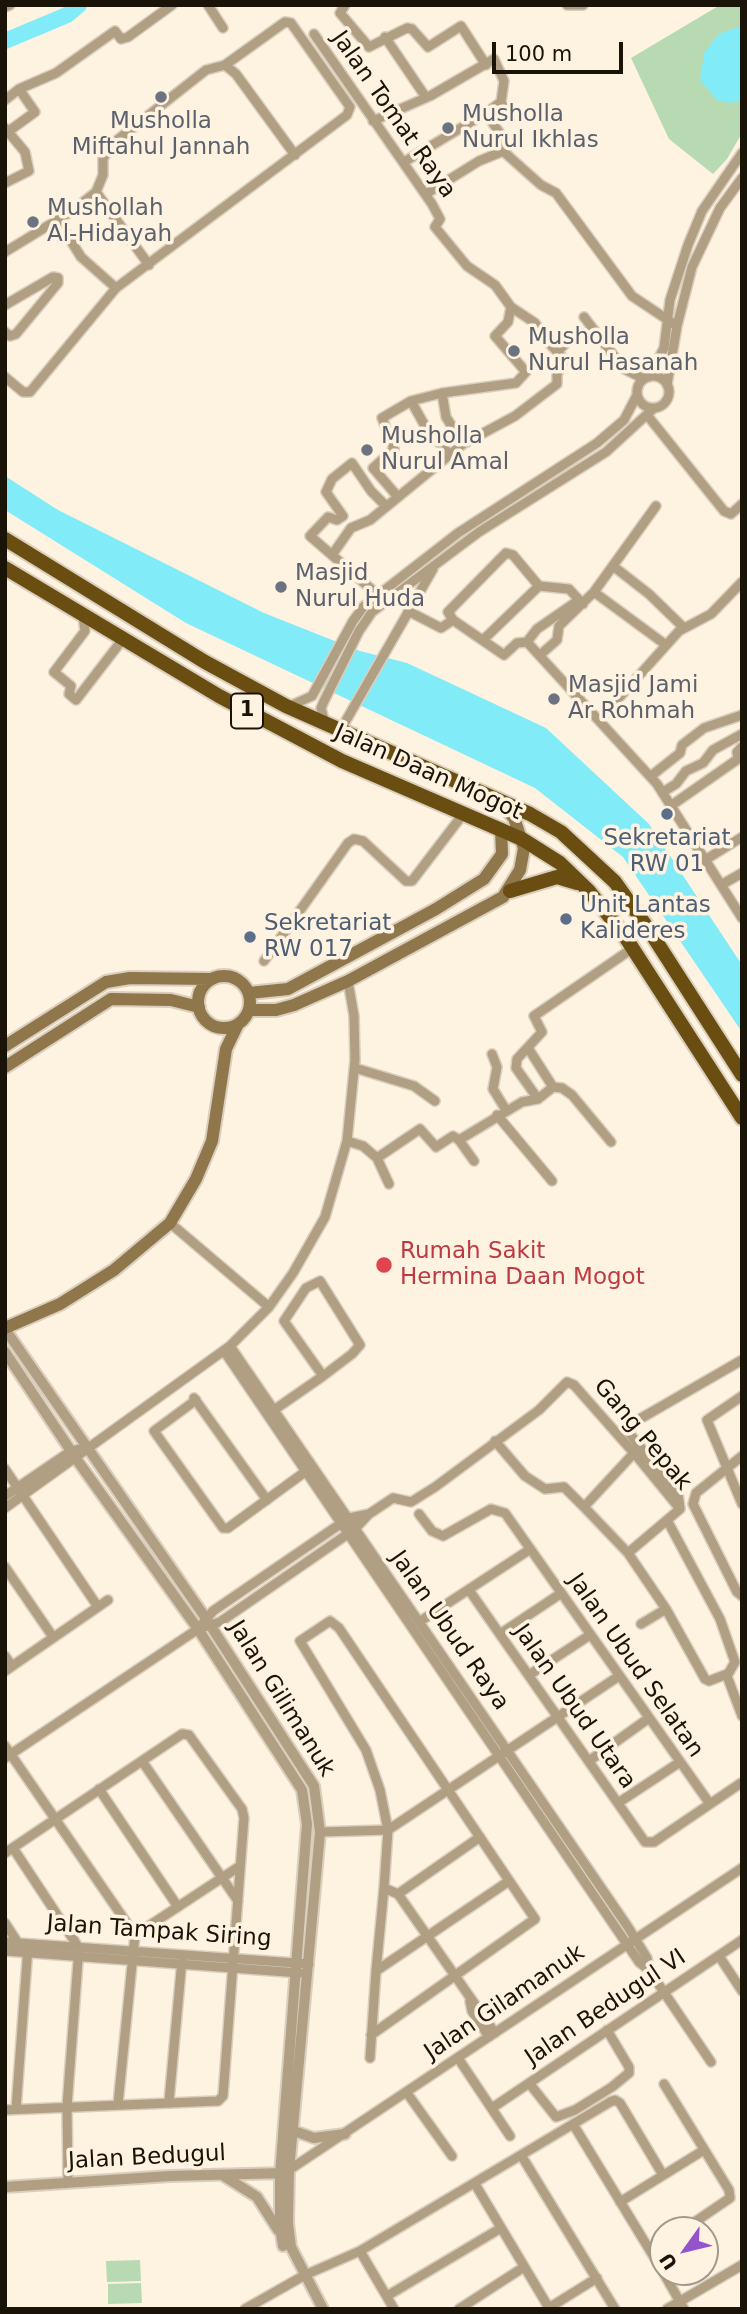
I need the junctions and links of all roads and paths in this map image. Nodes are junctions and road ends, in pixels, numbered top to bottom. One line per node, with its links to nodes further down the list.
1 (10, 5): 7 (street)
2 (172, 5): 13 (street)
3 (208, 5): 8 (street)
4 (345, 5): 10 (street)
5 (567, 5): 6 (street)
6 (583, 5)
7 (5, 8)
8 (223, 28)
9 (314, 34): 18 (street, Jalan Tomat Raya)
10 (385, 37): 12 (street); 14 (street)
11 (225, 65): 23 (street); 23 (street); 27 (street)
12 (486, 65): 14 (street); 16 (street)
13 (19, 89): 15 (street); 20 (street)
14 (425, 96): 18 (street)
15 (5, 100)
16 (501, 102): 17 (street); 19 (street)
17 (485, 113): 19 (street); 24 (street)
18 (373, 121): 24 (street, Jalan Tomat Raya)
19 (493, 123): 21 (street)
20 (7, 130): 26 (street)
21 (504, 152): 28 (street); 36 (street)
22 (742, 153): 36 (street)
23 (295, 155): 31 (street)
24 (404, 162): 28 (street, Jalan Tomat Raya)
25 (742, 178): 37 (street)
26 (5, 183)
27 (96, 191): 29 (street); 31 (street)
28 (426, 194): 34 (street, Jalan Tomat Raya)
29 (58, 220): 30 (street); 32 (street)
30 (5, 251)
31 (149, 265): 32 (street)
32 (116, 288): 41 (street)
33 (5, 304): 38 (street)
34 (511, 307): 40 (street, Jalan Tomat Raya); 44 (street)
35 (584, 317): 42 (street)
36 (667, 322): 37 (street); 42 (street)
37 (677, 326): 43 (street)
38 (5, 332)
39 (567, 342): 40 (street)
40 (557, 352): 48 (street)
41 (5, 377)
42 (646, 378): 43 (street); 45 (street)
43 (667, 385): 47 (street)
44 (442, 393): 46 (street); 48 (street)
45 (637, 395): 47 (street); 62 (street)
46 (411, 401): 49 (street); 50 (street)
47 (651, 411): 51 (street); 56 (street)
48 (463, 444): 49 (street)
49 (451, 456): 50 (street)
50 (398, 496): 52 (street)
51 (742, 504)
52 (386, 505): 55 (street); 55 (street)
53 (656, 506): 57 (street)
54 (5, 539): 65 (highway, Jalan Daan Mogot / 1)
55 (332, 555): 62 (street)
56 (437, 563): 64 (street); 69 (street)
57 (613, 566): 61 (street); 68 (street)
58 (7, 572): 66 (highway, Jalan Daan Mogot / 1)
59 (742, 582): 68 (street)
60 (539, 586): 63 (street); 67 (street); 72 (street)
61 (594, 592): 63 (street); 74 (street)
62 (378, 595): 69 (street)
63 (581, 602): 73 (street); 76 (street)
64 (408, 611): 67 (street); 81 (street)
65 (123, 612): 70 (highway, Jalan Daan Mogot / 1); 71 (highway)
66 (83, 616): 71 (highway, Jalan Daan Mogot / 1); 71 (street)
67 (453, 620): 72 (street)
68 (683, 627): 74 (street)
69 (355, 628): 77 (street); 80 (street)
70 (151, 629): 75 (highway); 77 (highway, Jalan Daan Mogot / 1)
71 (118, 636): 75 (highway, Jalan Daan Mogot / 1)
72 (483, 640): 73 (street)
73 (527, 642): 76 (street)
74 (666, 645): 79 (street)
75 (137, 648): 88 (highway, Jalan Daan Mogot / 1)
76 (540, 654): 79 (street)
77 (286, 706): 80 (highway, Jalan Daan Mogot / 1)
78 (742, 715): 84 (street)
79 (599, 720): 84 (street)
80 (325, 724): 81 (highway, Jalan Daan Mogot / 1)
81 (340, 732): 86 (highway, Jalan Daan Mogot / 1)
82 (742, 734): 85 (street)
83 (742, 747): 87 (street)
84 (651, 776): 85 (street)
85 (663, 792): 87 (street)
86 (498, 799): 91 (main road); 110 (highway, Jalan Daan Mogot / 1)
87 (671, 805): 92 (street)
88 (464, 813): 89 (highway, Jalan Daan Mogot / 1); 102 (street)
89 (501, 829): 91 (highway, Jalan Daan Mogot / 1); 98 (main road)
90 (742, 837): 92 (street)
91 (522, 839): 94 (highway, Jalan Daan Mogot / 1); 96 (main road)
92 (705, 860): 95 (street)
93 (742, 873): 95 (street)
94 (584, 886): 96 (highway); 101 (highway, Jalan Daan Mogot / 1)
95 (721, 886): 97 (street)
96 (510, 891): 100 (main road)
97 (739, 907): 99 (street)
98 (436, 909): 100 (main road); 105 (main road)
99 (742, 918)
100 (448, 929): 104 (main road)
101 (633, 948): 112 (street); 115 (highway, Jalan Daan Mogot / 1)
102 (264, 961)
103 (211, 979): 105 (main road); 106 (main road); 111 (main road)
104 (348, 981): 107 (main road); 118 (street)
105 (249, 993): 107 (main road)
106 (199, 1007): 109 (main road); 117 (main road)
107 (249, 1010): 108 (main road)
108 (237, 1024): 109 (main road); 113 (main road)
109 (219, 1027): 113 (main road)
110 (722, 1044): 115 (highway); 116 (highway, Jalan Daan Mogot / 1)
111 (5, 1046)
112 (528, 1048): 121 (street); 122 (street)
113 (226, 1049): 134 (main road)
114 (492, 1054): 124 (street)
115 (702, 1057): 119 (highway, Jalan Daan Mogot / 1)
116 (731, 1059): 119 (highway); 120 (highway, Jalan Daan Mogot / 1)
117 (5, 1066)
118 (355, 1068): 123 (street); 128 (street)
119 (712, 1072): 126 (highway, Jalan Daan Mogot / 1)
120 (742, 1076)
121 (553, 1087): 122 (street); 129 (street)
122 (538, 1099): 124 (street)
123 (435, 1101)
124 (506, 1111): 125 (street)
125 (497, 1115): 127 (street); 132 (street)
126 (742, 1118)
127 (458, 1140): 130 (street); 131 (street)
128 (347, 1141): 130 (street); 135 (street)
129 (611, 1142)
130 (377, 1158): 133 (street)
131 (474, 1161)
132 (552, 1181)
133 (389, 1184)
134 (170, 1223): 135 (street); 136 (main road)
135 (270, 1307): 137 (street)
136 (5, 1329): 144 (street, Jalan Gilimanuk)
137 (227, 1349): 142 (street, Jalan Ubud Raya); 144 (street); 149 (street, Jalan Ubud Raya)
138 (5, 1352): 146 (street, Jalan Gilimanuk)
139 (742, 1360): 157 (street)
140 (323, 1376): 140 (street); 142 (street)
141 (742, 1396): 150 (street)
142 (274, 1410): 149 (street, Jalan Ubud Raya)
143 (495, 1441): 145 (street, Gang Pepak); 155 (street); 158 (street, Gang Pepak)
144 (87, 1447): 146 (street); 173 (street, Jalan Gilimanuk)
145 (634, 1453): 155 (street); 157 (street, Gang Pepak)
146 (74, 1455): 151 (street); 177 (street, Jalan Gilimanuk)
147 (742, 1456): 150 (street)
148 (5, 1469): 151 (street)
149 (309, 1469): 153 (street); 161 (street, Jalan Ubud Raya)
150 (725, 1469): 154 (street); 169 (street)
151 (21, 1492): 152 (street); 156 (street); 171 (street)
152 (5, 1496)
153 (267, 1500): 153 (street)
154 (742, 1504)
155 (584, 1507): 165 (street)
156 (5, 1508)
157 (680, 1509): 160 (street)
158 (369, 1514): 161 (street); 162 (street)
159 (419, 1514): 164 (street, Jalan Ubud Selatan)
160 (667, 1520): 165 (street); 183 (street)
161 (345, 1521): 162 (street, Jalan Ubud Raya); 173 (street)
162 (352, 1531): 163 (street, Jalan Ubud Raya); 175 (street)
163 (360, 1543): 174 (street, Jalan Ubud Raya); 191 (street, Jalan Ubud Raya)
164 (530, 1550): 167 (street); 168 (street, Jalan Ubud Selatan)
165 (628, 1553): 172 (street)
166 (5, 1567): 180 (street)
167 (469, 1590): 174 (street); 178 (street, Jalan Ubud Utara)
168 (560, 1594): 178 (street); 179 (street, Jalan Ubud Selatan)
169 (742, 1596)
170 (108, 1600): 171 (street)
171 (98, 1607): 180 (street)
172 (666, 1609): 176 (street); 183 (street)
173 (210, 1614): 175 (street, Jalan Gilimanuk); 177 (street)
174 (419, 1622): 191 (street, Jalan Ubud Raya)
175 (217, 1624): 177 (street); 202 (street, Jalan Gilimanuk)
176 (641, 1624)
177 (198, 1629): 190 (street); 226 (street, Jalan Gilimanuk)
178 (500, 1634): 184 (street, Jalan Ubud Utara)
179 (590, 1635): 184 (street); 185 (street, Jalan Ubud Selatan)
180 (53, 1637): 182 (street)
181 (5, 1656): 182 (street)
182 (9, 1668)
183 (727, 1674): 186 (street)
184 (529, 1675): 188 (street, Jalan Ubud Utara)
185 (619, 1676): 188 (street); 189 (street, Jalan Ubud Selatan)
186 (739, 1702): 187 (street)
187 (742, 1716)
188 (558, 1717): 191 (street); 193 (street, Jalan Ubud Utara)
189 (649, 1718): 193 (street); 194 (street, Jalan Ubud Selatan)
190 (7, 1753): 200 (street)
191 (505, 1753): 197 (street); 217 (street, Jalan Ubud Raya)
192 (142, 1761): 196 (street); 205 (street); 207 (street)
193 (589, 1761): 198 (street, Jalan Ubud Utara)
194 (680, 1762): 198 (street); 199 (street, Jalan Ubud Selatan)
195 (741, 1783): 199 (street)
196 (99, 1789): 200 (street); 212 (street)
197 (449, 1790): 201 (street); 201 (street); 203 (street)
198 (618, 1803): 199 (street, Jalan Ubud Utara)
199 (710, 1804)
200 (55, 1820): 204 (street); 215 (street)
201 (388, 1830): 202 (street); 209 (street)
202 (320, 1832): 227 (street, Jalan Gilimanuk)
203 (481, 1837): 208 (street); 210 (street)
204 (9, 1851): 221 (street)
205 (240, 1866): 207 (street); 211 (street)
206 (742, 1868): 217 (street, Jalan Gilamanuk)
207 (222, 1878): 211 (street); 212 (street)
208 (509, 1881): 214 (street); 229 (street)
209 (384, 1888): 210 (street); 228 (street)
210 (398, 1894): 214 (street)
211 (238, 1901): 225 (street)
212 (178, 1907): 215 (street)
213 (5, 1923): 219 (street)
214 (427, 1935): 228 (street); 229 (street)
215 (135, 1936): 222 (street)
216 (742, 1940): 223 (street, Jalan Bedugul VI)
217 (631, 1941): 231 (street, Jalan Ubud Raya); 234 (street, Jalan Gilamanuk)
218 (5, 1942): 219 (street, Jalan Tampak Siring)
219 (25, 1946): 220 (street, Jalan Tampak Siring); 221 (street, Jalan Tampak Siring); 245 (street)
220 (5, 1951)
221 (78, 1952): 222 (street, Jalan Tampak Siring); 243 (street)
222 (132, 1956): 224 (street, Jalan Tampak Siring); 242 (street)
223 (719, 1956): 230 (street); 231 (street, Jalan Bedugul VI)
224 (182, 1959): 225 (street, Jalan Tampak Siring); 241 (street)
225 (235, 1962): 226 (street, Jalan Tampak Siring); 241 (street)
226 (296, 1967): 227 (street, Jalan Tampak Siring); 254 (street, Jalan Gilimanuk)
227 (309, 1968): 248 (street, Jalan Gilimanuk)
228 (376, 1971): 233 (street)
229 (454, 1978): 233 (street); 234 (street)
230 (742, 1991)
231 (664, 1992): 232 (street, Jalan Bedugul VI); 237 (street, Jalan Ubud Raya)
232 (607, 2030): 238 (street, Jalan Bedugul VI); 238 (street)
233 (371, 2035): 235 (street)
234 (492, 2035): 236 (street, Jalan Gilamanuk)
235 (370, 2058)
236 (458, 2058): 240 (street, Jalan Gilamanuk); 244 (street)
237 (711, 2062)
238 (529, 2083): 244 (street, Jalan Bedugul VI)
239 (664, 2084): 251 (street)
240 (407, 2093): 249 (street, Jalan Gilamanuk); 253 (street)
241 (170, 2101): 242 (street)
242 (118, 2104): 243 (street)
243 (67, 2106): 245 (street); 257 (street)
244 (492, 2108): 250 (street)
245 (16, 2109): 246 (street)
246 (5, 2110)
247 (573, 2124): 252 (street); 256 (street); 260 (street)
248 (294, 2132): 249 (street); 254 (street, Jalan Gilimanuk)
249 (345, 2134): 254 (street, Jalan Gilamanuk)
250 (510, 2136)
251 (704, 2150): 256 (street); 261 (street)
252 (521, 2155): 258 (street); 270 (street)
253 (452, 2156)
254 (285, 2173): 255 (street, Jalan Bedugul); 263 (street, Jalan Gilimanuk); 266 (street, Jalan Gilimanuk)
255 (220, 2174): 257 (street, Jalan Bedugul); 263 (street)
256 (663, 2175): 260 (street)
257 (68, 2182): 259 (street, Jalan Bedugul)
258 (475, 2184): 262 (street); 265 (street)
259 (5, 2187)
260 (621, 2202): 264 (street)
261 (703, 2216)
262 (501, 2228): 268 (street); 272 (street)
263 (281, 2236): 266 (street, Jalan Gilimanuk)
264 (649, 2248)
265 (360, 2251): 269 (street); 272 (street)
266 (291, 2254): 269 (street, Jalan Gilimanuk)
267 (742, 2265): 273 (street)
268 (524, 2267): 274 (street); 279 (street)
269 (303, 2276): 275 (street); 276 (street); 277 (street)
270 (597, 2278): 274 (street); 280 (street)
271 (671, 2286): 273 (street)
272 (387, 2296): 278 (street)
273 (682, 2305): 281 (street)
274 (548, 2308)
275 (245, 2309)
276 (317, 2309)
277 (323, 2309)
278 (394, 2309)
279 (459, 2309)
280 (615, 2309)
281 (667, 2309)

